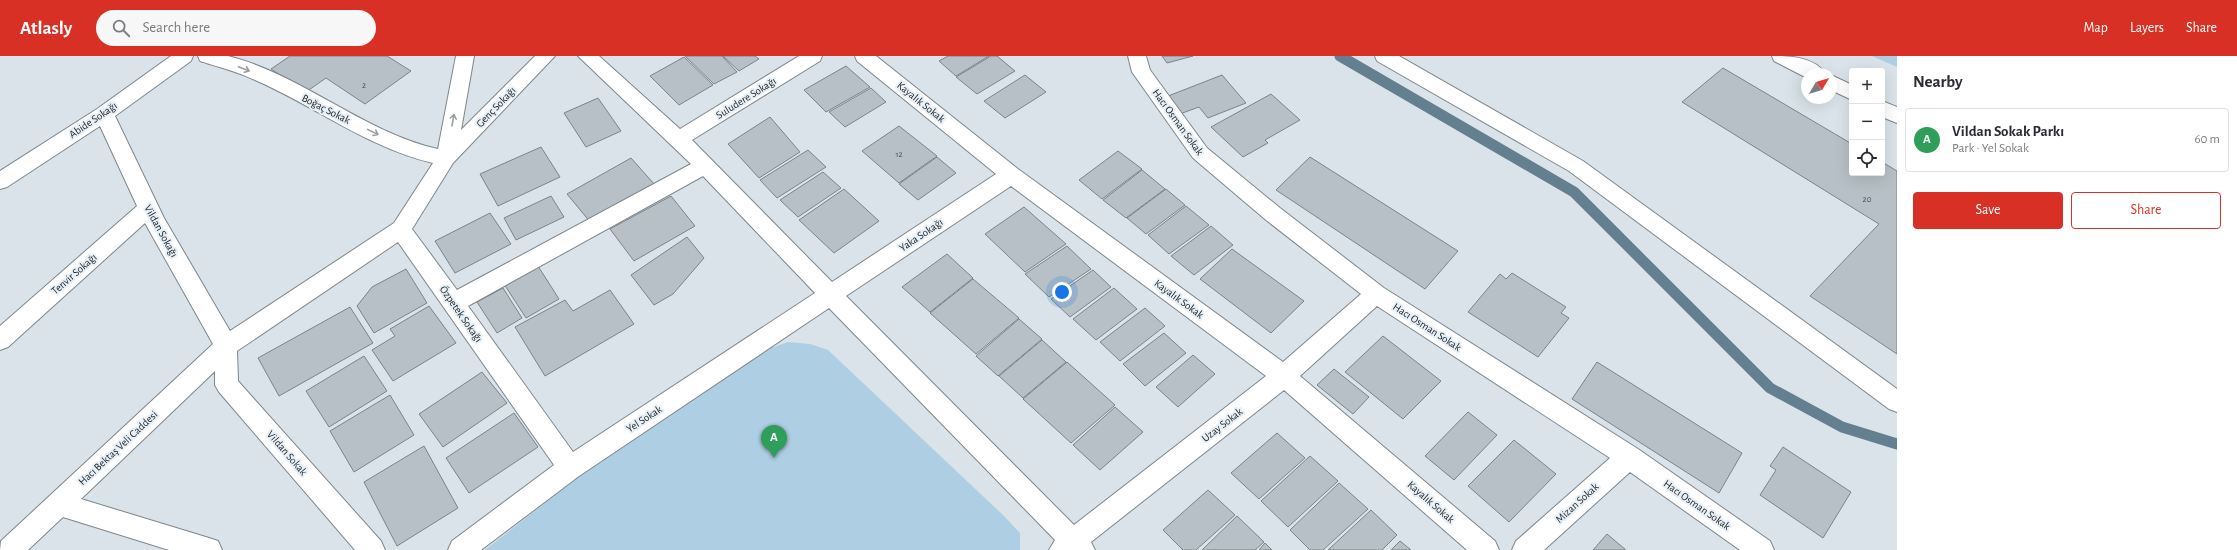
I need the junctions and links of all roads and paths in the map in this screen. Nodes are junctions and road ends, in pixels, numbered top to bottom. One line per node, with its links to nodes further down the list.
1 (184, 56): 15 (street, Abide Sokağı)
2 (207, 56): 18 (street, Boğaç Sokak, one-way to 18)
3 (465, 56): 18 (street, one-way to 3)
4 (546, 56): 18 (street, Genç Sokağı)
5 (587, 56): 17 (street)
6 (813, 56): 17 (street, Suludere Sokağı)
7 (864, 56): 20 (street, Kayalık Sokak)
8 (1137, 56): 24 (street, Hacı Osman Sokak)
9 (1384, 56): 30 (street)
10 (1781, 56): 11 (street)
11 (1804, 68)
12 (1837, 85): 13 (street)
13 (1849, 91)
14 (1885, 110): 16 (street)
15 (104, 114): 21 (street, Abide Sokağı); 22 (street, Vildan Sokağı)
16 (1897, 116)
17 (679, 139): 19 (street)
18 (446, 158): 23 (street)
19 (704, 166): 25 (street); 26 (street)
20 (1011, 175): 25 (street, Yaka Sokağı); 29 (street, Kayalık Sokak)
21 (0, 181)
22 (148, 208): 27 (street, Tenvir Sokağı); 28 (street, Vildan Sokağı)
23 (401, 229): 26 (street, Özpetek Sokağı); 28 (street, Hacı Bektaş Veli Caddesi)
24 (1376, 294): 29 (street, Uzay Sokak); 31 (street, Hacı Osman Sokak)
25 (832, 295): 32 (street, Yel Sokak); 34 (street)
26 (453, 303): 32 (street, Özpetek Sokağı)
27 (0, 340)
28 (226, 346): 33 (street, Hacı Bektaş Veli Caddesi); 35 (street, Vildan Sokak)
29 (1284, 376): 34 (street, Uzay Sokak); 39 (street, Kayalık Sokak)
30 (1897, 402)
31 (1629, 457): 40 (street, Mizan Sokak); 41 (street, Hacı Osman Sokak)
32 (570, 468): 38 (street, Yel Sokak)
33 (59, 504): 36 (street, Hacı Bektaş Veli Caddesi); 37 (street)
34 (1072, 547)
35 (368, 549)
36 (10, 550)
37 (209, 550)
38 (461, 550)
39 (1486, 550)
40 (1525, 550)
41 (1761, 550)

